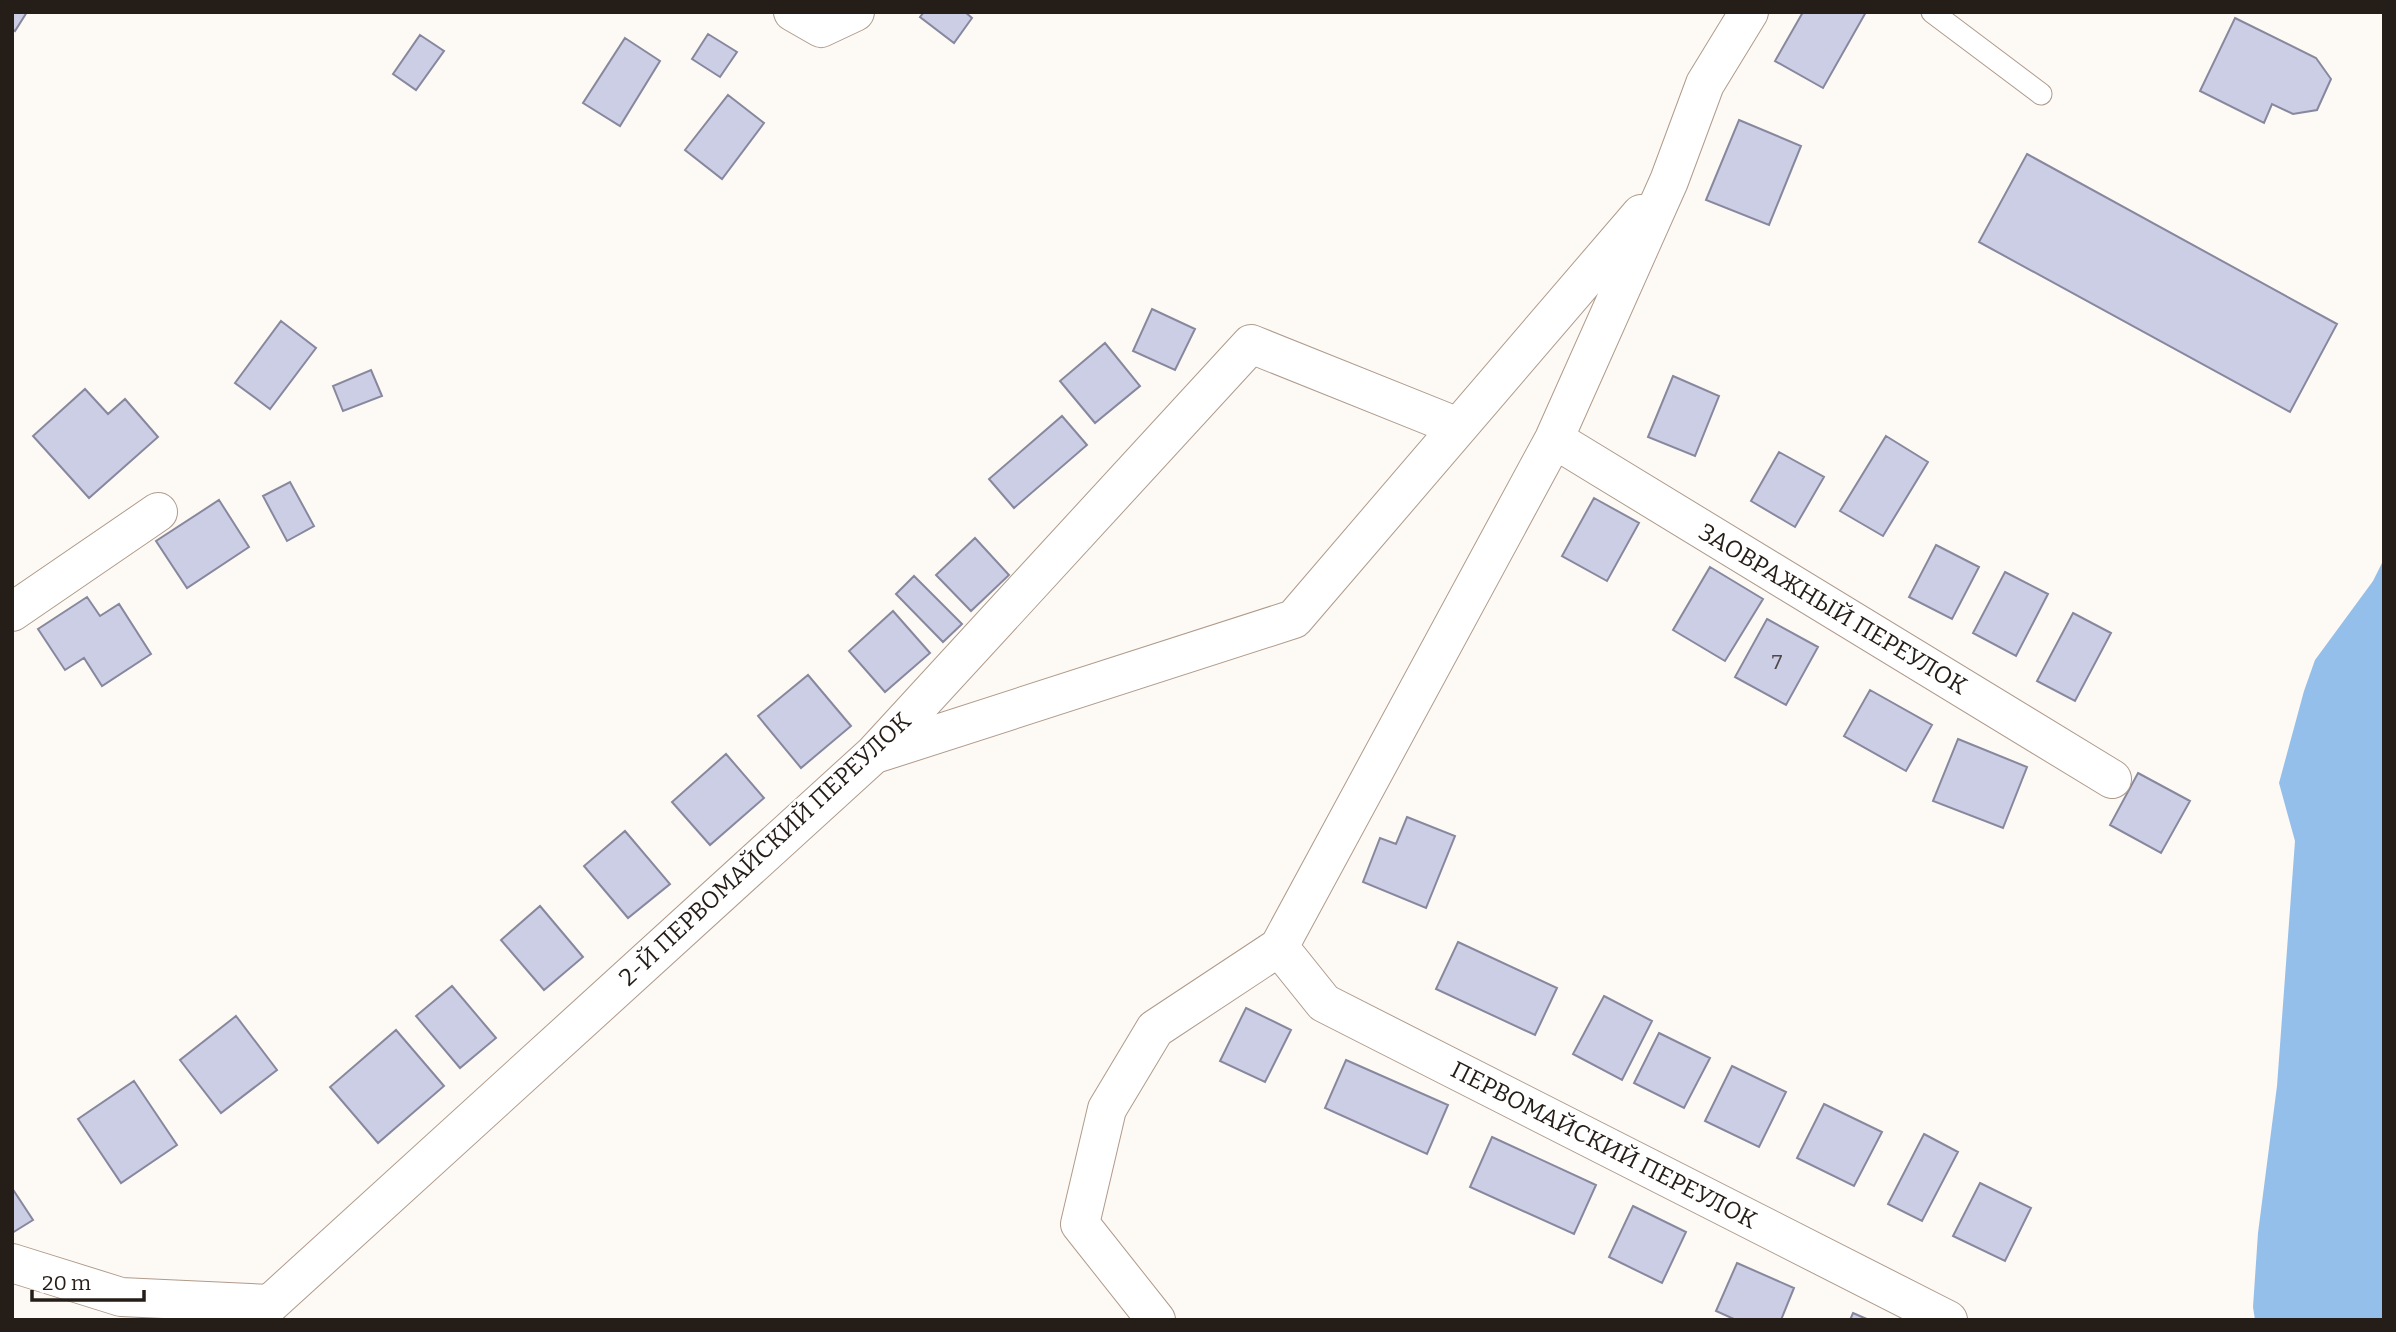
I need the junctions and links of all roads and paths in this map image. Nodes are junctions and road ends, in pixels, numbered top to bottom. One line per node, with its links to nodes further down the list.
1 (793, 12): 2 (street)
2 (855, 12)
3 (1749, 12): 6 (street)
4 (1932, 12): 5 (lane)
5 (2040, 94)
6 (1669, 181): 7 (street); 8 (street)
7 (1458, 427): 11 (street); 11 (street, 2-Й ПЕРВОМАЙСКИЙ ПЕРЕУЛОК)
8 (1554, 439): 12 (street, ЗАОВРАЖНЫЙ ПЕРЕУЛОК); 13 (street)
9 (158, 512): 10 (street)
10 (12, 612)
11 (874, 754): 14 (street, 2-Й ПЕРВОМАЙСКИЙ ПЕРЕУЛОК)
12 (2112, 779)
13 (1279, 947): 15 (street); 16 (street, ПЕРВОМАЙСКИЙ ПЕРЕУЛОК)
14 (12, 1263)
15 (1156, 1320)
16 (1948, 1320)

